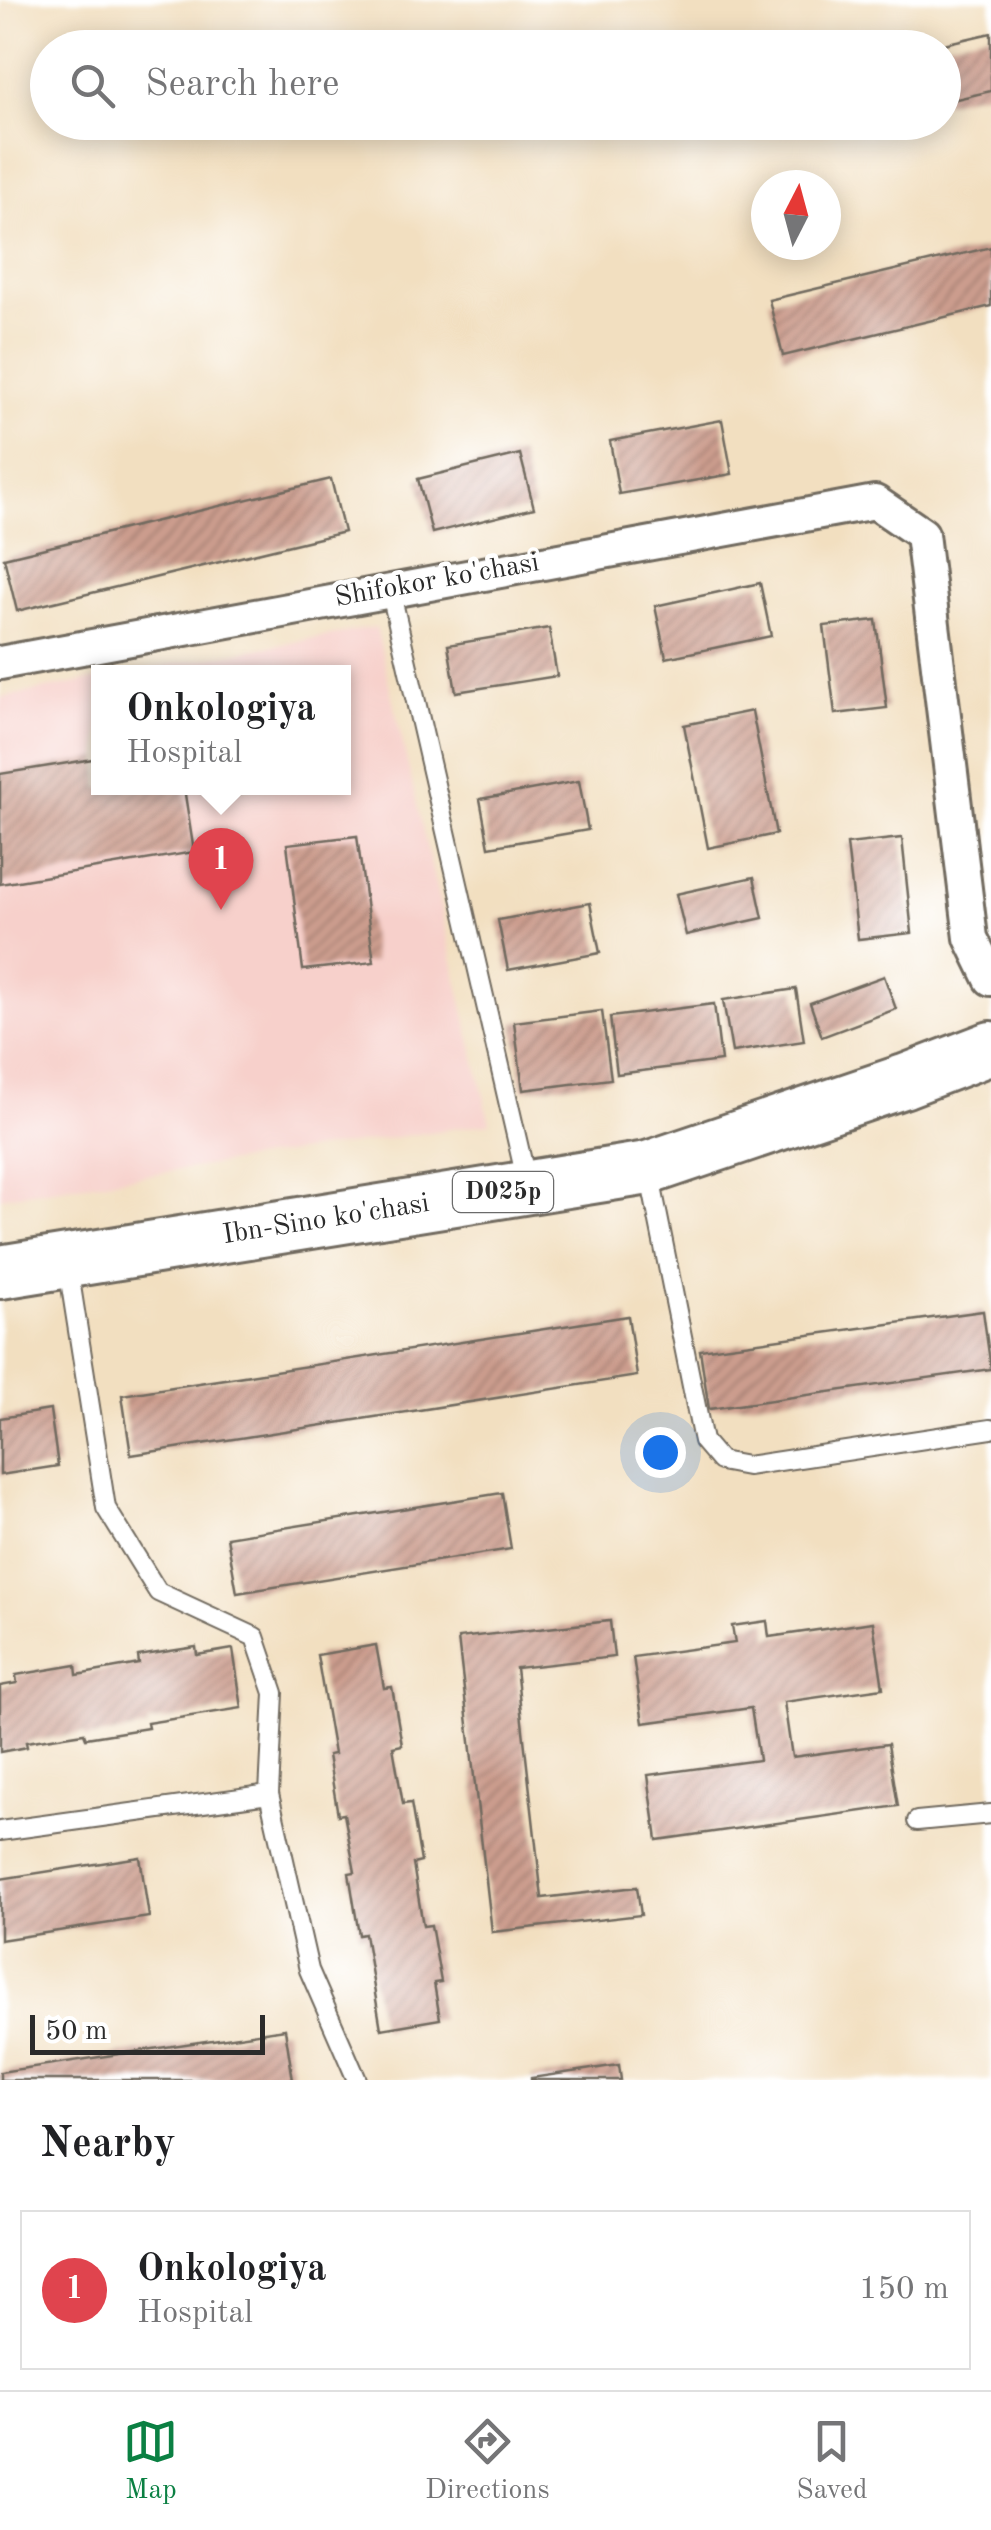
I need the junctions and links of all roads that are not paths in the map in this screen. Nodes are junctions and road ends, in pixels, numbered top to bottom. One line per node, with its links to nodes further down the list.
1 (390, 589): 2 (street, Shifokor ko'chasi); 3 (street, Shifokor ko'chasi); 6 (lane)
2 (0, 664)
3 (991, 979)
4 (991, 1048): 5 (main road, Ibn-Sino ko'chasi / D025p)
5 (648, 1168): 6 (main road, Ibn-Sino ko'chasi / D025p); 9 (lane)
6 (528, 1188): 7 (main road, Ibn-Sino ko'chasi / D025p)
7 (67, 1262): 8 (main road, Ibn-Sino ko'chasi / D025p); 10 (lane)
8 (0, 1272)
9 (991, 1429)
10 (269, 1794): 13 (lane); 14 (lane)
11 (991, 1814): 12 (lane)
12 (917, 1820)
13 (0, 1831)
14 (358, 2080)

